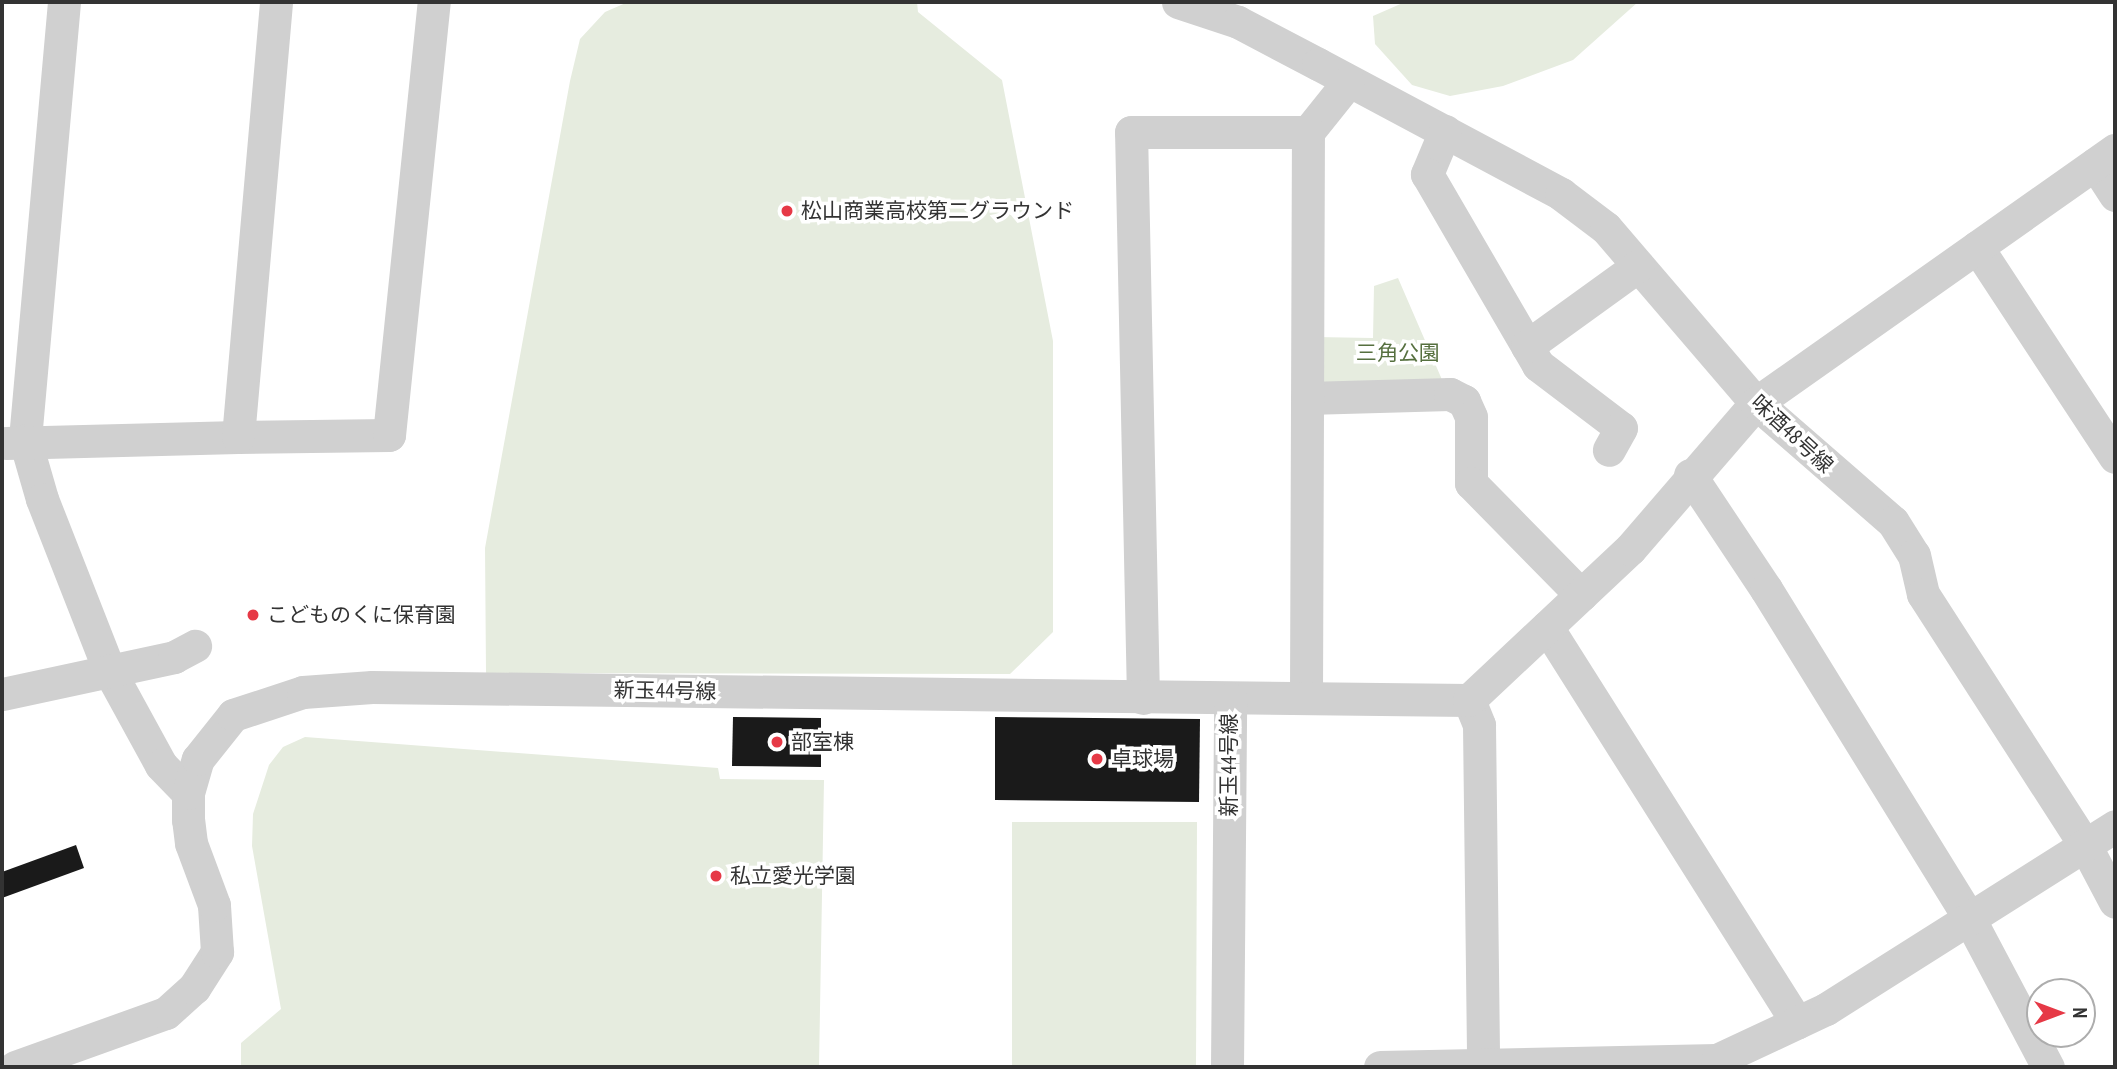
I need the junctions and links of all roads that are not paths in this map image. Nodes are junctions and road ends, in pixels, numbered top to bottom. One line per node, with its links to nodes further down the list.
1 (64, 2): 16 (street)
2 (276, 2): 15 (street)
3 (434, 2): 15 (street)
4 (1178, 2): 5 (street, 味酒48号線)
5 (1348, 82): 6 (street, 味酒48号線); 7 (street)
6 (1445, 131): 11 (street, 味酒48号線); 12 (street)
7 (1308, 132): 13 (street); 26 (street)
8 (2105, 157): 9 (street); 10 (street)
9 (2115, 195)
10 (1977, 247): 14 (street); 17 (street)
11 (1638, 266): 12 (street); 14 (street, 味酒48号線)
12 (1527, 346): 18 (street)
13 (1307, 398): 20 (street); 25 (street)
14 (1756, 404): 19 (street); 31 (street, 味酒48号線)
15 (238, 438): 16 (street)
16 (13, 442): 23 (street)
17 (2111, 442)
18 (1609, 450)
19 (1690, 475): 20 (street); 33 (street)
20 (1581, 595): 21 (street)
21 (1547, 626): 28 (street); 34 (street)
22 (195, 646): 23 (street)
23 (109, 670): 24 (street); 29 (street)
24 (2, 694)
25 (1306, 697): 27 (street); 28 (street)
26 (1143, 698): 27 (street, 新玉44号線); 29 (street, 新玉44号線)
27 (1230, 699): 38 (street, 新玉44号線)
28 (1468, 700): 36 (street)
29 (188, 793): 37 (street, 新玉44号線)
30 (2115, 826): 31 (street)
31 (2085, 845): 32 (street, 味酒48号線); 33 (street)
32 (2115, 902)
33 (1969, 918): 34 (street); 40 (street)
34 (1797, 1023): 35 (street)
35 (1717, 1063): 36 (street)
36 (1472, 1066): 39 (street)
37 (15, 1067)
38 (1227, 1067)
39 (1382, 1067)
40 (2048, 1067)

